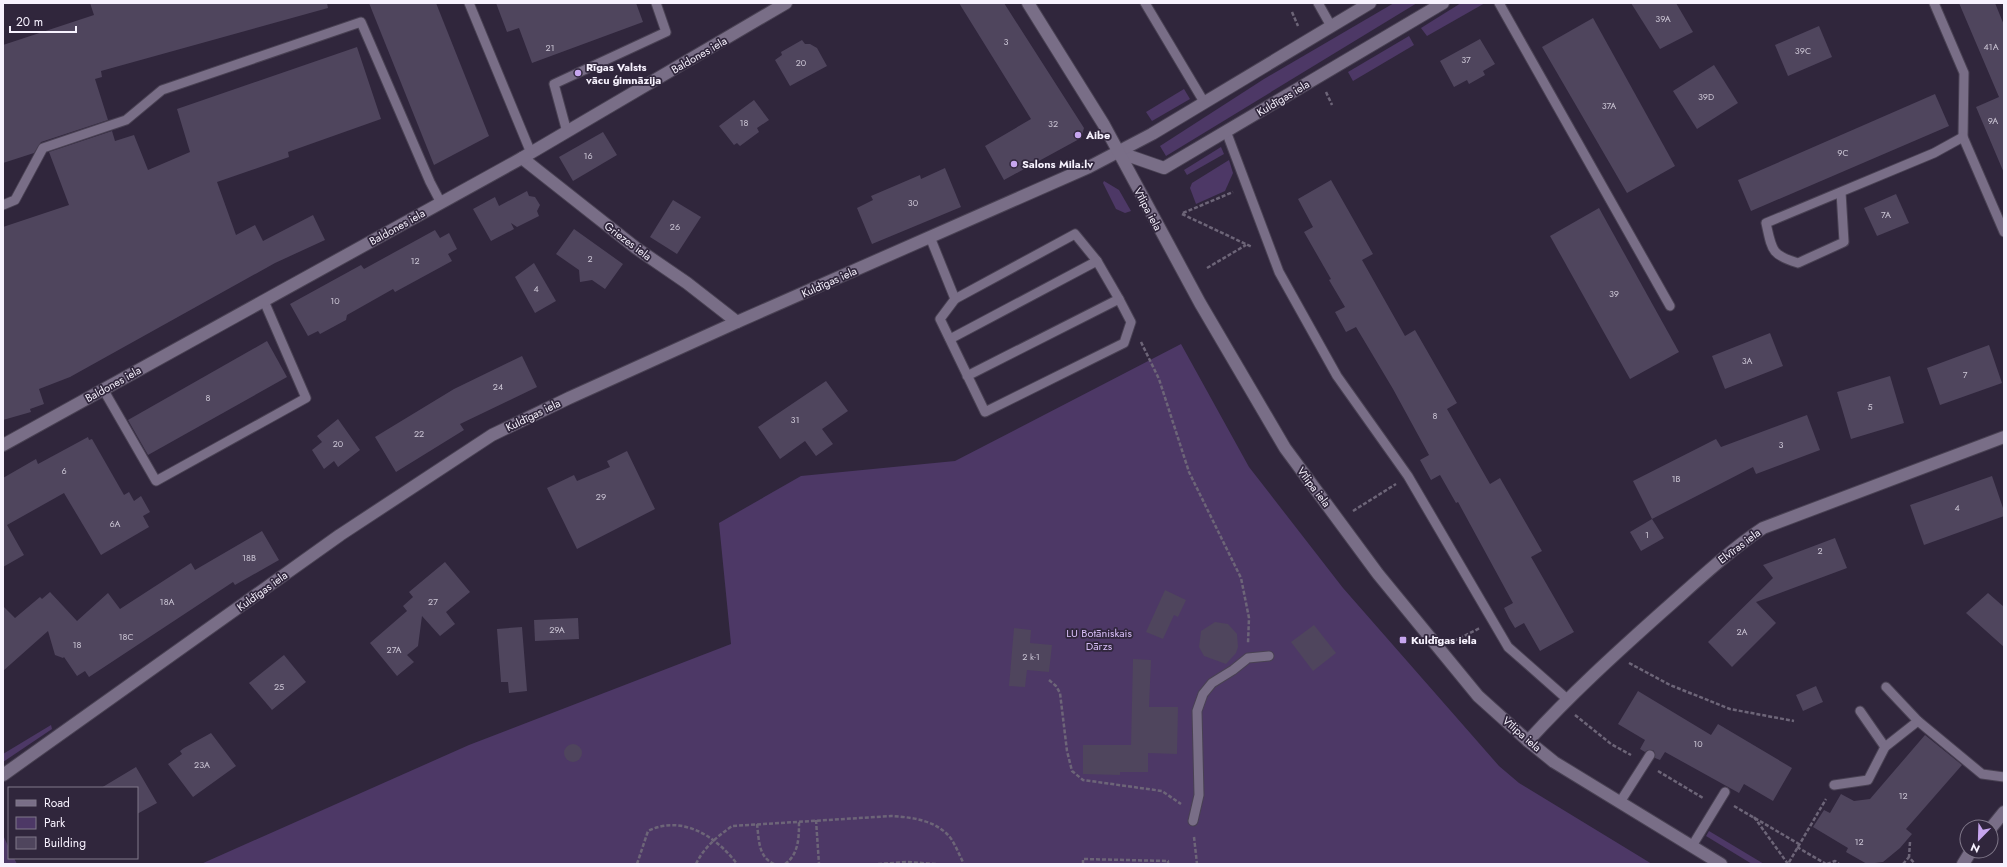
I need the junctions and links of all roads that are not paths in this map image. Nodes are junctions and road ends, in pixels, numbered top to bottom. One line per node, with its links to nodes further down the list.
1 (469, 3): 17 (lane)
2 (656, 3): 14 (lane)
3 (786, 3): 14 (street, Baldones iela)
4 (1028, 3): 16 (street, Vīlipa iela)
5 (1145, 3): 12 (lane)
6 (1318, 3): 11 (lane)
7 (1370, 3): 11 (street, Kuldīgas iela)
8 (1443, 3): 13 (street, Kuldīgas iela)
9 (1499, 3): 27 (lane)
10 (1934, 3): 15 (lane)
11 (1331, 26): 12 (street, Kuldīgas iela)
12 (1204, 102): 16 (street, Kuldīgas iela)
13 (1226, 131): 16 (street, Kuldīgas iela); 36 (lane)
14 (567, 132): 17 (street, Baldones iela)
15 (1963, 137): 18 (lane); 21 (lane)
16 (1118, 152): 22 (street, Kuldīgas iela); 39 (street, Vīlipa iela)
17 (526, 155): 19 (street, Baldones iela); 28 (street, Griezes iela)
18 (1841, 192): 18 (lane)
19 (441, 203): 20 (lane); 26 (street, Baldones iela)
20 (3, 204)
21 (2004, 232)
22 (930, 237): 24 (lane); 28 (street, Kuldīgas iela)
23 (1097, 261): 24 (lane); 25 (lane); 29 (lane)
24 (955, 299): 29 (lane)
25 (1118, 299): 30 (lane); 30 (lane)
26 (264, 301): 31 (street, Baldones iela); 31 (lane)
27 (1670, 306)
28 (737, 322): 42 (street, Kuldīgas iela)
29 (950, 339): 30 (lane)
30 (967, 376)
31 (103, 390): 33 (street, Baldones iela)
32 (2004, 438): 36 (street, Elvīras iela)
33 (3, 445)
34 (1269, 656): 47 (lane)
35 (1886, 687): 38 (lane)
36 (1567, 699): 39 (street, Elvīras iela)
37 (1860, 711): 40 (lane)
38 (1918, 721): 40 (lane); 43 (lane)
39 (1528, 741): 46 (street, Vīlipa iela)
40 (1885, 747): 44 (lane)
41 (1650, 755): 46 (lane)
42 (3, 775)
43 (2004, 776)
44 (1834, 785)
45 (1724, 796): 48 (lane)
46 (1620, 802): 48 (street, Vīlipa iela)
47 (1193, 821)
48 (1692, 846): 49 (street, Vīlipa iela)
49 (1721, 864)

